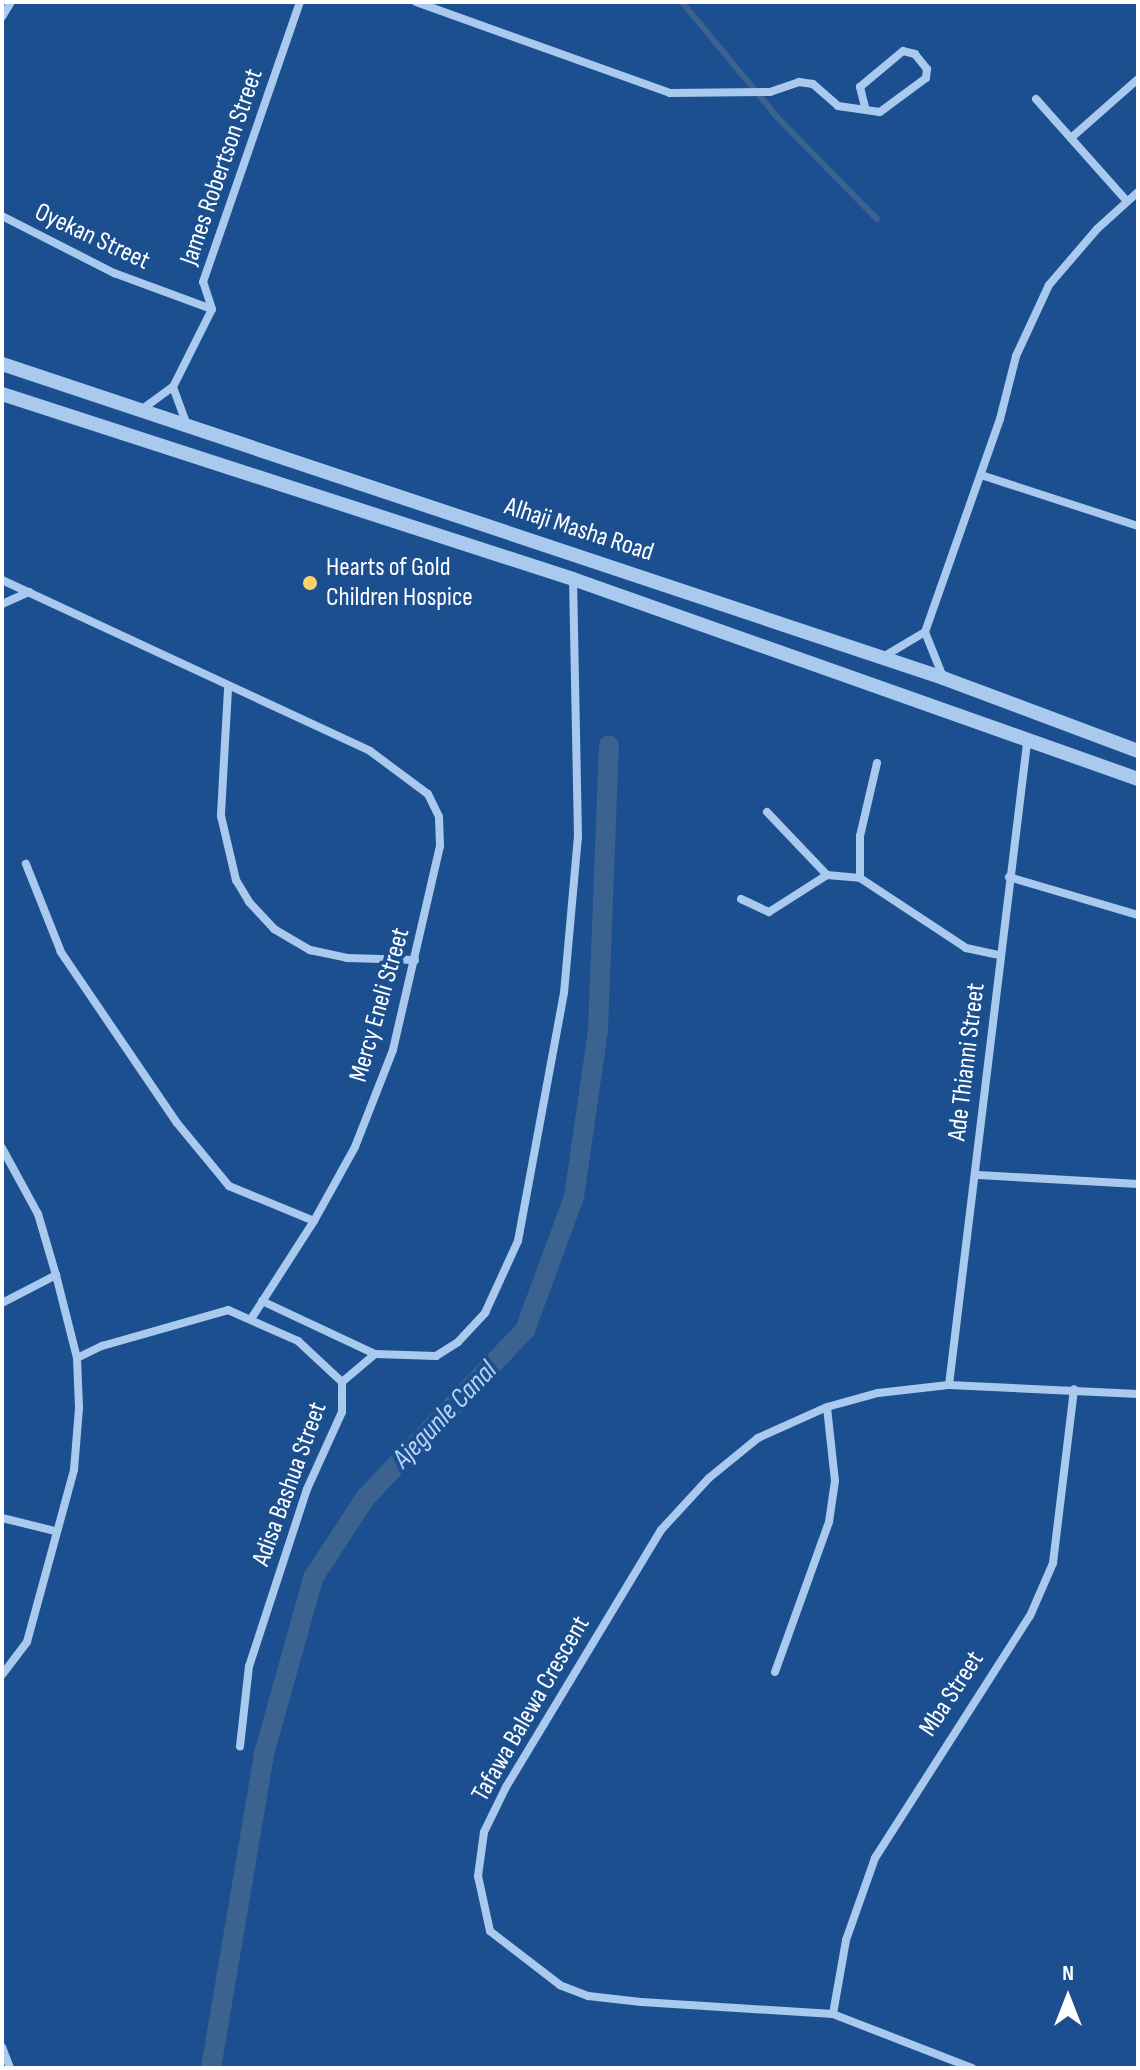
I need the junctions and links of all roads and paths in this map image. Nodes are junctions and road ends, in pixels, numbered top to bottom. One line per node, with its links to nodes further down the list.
1 (11, 2): 4 (street)
2 (300, 2): 12 (street, James Robertson Street)
3 (416, 2): 7 (street)
4 (2, 17)
5 (1138, 79): 8 (street)
6 (1036, 99): 8 (street)
7 (865, 107): 7 (street)
8 (1071, 138): 10 (street)
9 (1138, 192): 10 (street)
10 (1126, 200): 18 (street)
11 (2, 216): 12 (street, Oyekan Street)
12 (212, 309): 14 (street)
13 (2, 364): 16 (street, Alhaji Masha Road)
14 (173, 387): 16 (street); 17 (street)
15 (2, 394): 21 (street, Alhaji Masha Road)
16 (138, 412): 17 (street, Alhaji Masha Road)
17 (189, 430): 25 (street, Alhaji Masha Road)
18 (981, 475): 19 (street); 24 (street)
19 (1138, 526)
20 (2, 580): 22 (street, Mercy Eneli Street)
21 (580, 583): 28 (street, Alhaji Masha Road); 49 (street)
22 (29, 592): 23 (street); 27 (street, Mercy Eneli Street)
23 (2, 604)
24 (925, 632): 25 (street); 26 (street)
25 (883, 657): 26 (street, Alhaji Masha Road)
26 (943, 678): 29 (street, Alhaji Masha Road)
27 (228, 689): 40 (street, Mercy Eneli Street); 40 (street)
28 (1027, 743): 31 (street, Alhaji Masha Road); 35 (street, Ade Thianni Street)
29 (1138, 751)
30 (877, 763): 36 (street)
31 (1138, 779)
32 (767, 812): 34 (street)
33 (26, 864): 44 (street)
34 (827, 875): 36 (street); 37 (street)
35 (1009, 877): 38 (street); 39 (street, Ade Thianni Street)
36 (860, 878): 39 (street)
37 (741, 899)
38 (1138, 915)
39 (999, 955): 42 (street, Ade Thianni Street)
40 (415, 960): 44 (street, Mercy Eneli Street)
41 (2, 1148): 45 (street)
42 (978, 1175): 43 (street); 52 (street, Ade Thianni Street)
43 (1138, 1184)
44 (314, 1221): 46 (street, Mercy Eneli Street)
45 (56, 1275): 47 (street); 50 (street)
46 (262, 1301): 48 (street, Mercy Eneli Street); 49 (street)
47 (2, 1303)
48 (251, 1319): 50 (street, Adisa Bashua Street); 51 (street, Adisa Bashua Street)
49 (375, 1354): 51 (street)
50 (77, 1358): 57 (street)
51 (342, 1382): 60 (street, Adisa Bashua Street)
52 (949, 1385): 53 (street, Tafawa Balewa Crescent); 55 (street, Tafawa Balewa Crescent)
53 (1074, 1389): 54 (street, Tafawa Balewa Crescent); 61 (street, Mba Street)
54 (1138, 1394)
55 (827, 1407): 58 (street); 61 (street, Tafawa Balewa Crescent)
56 (2, 1518): 57 (street)
57 (55, 1531): 59 (street)
58 (775, 1672)
59 (2, 1675)
60 (240, 1746)
61 (833, 2014): 64 (street, Tafawa Balewa Crescent)
62 (2, 2047): 63 (street)
63 (10, 2068)
64 (972, 2068)

